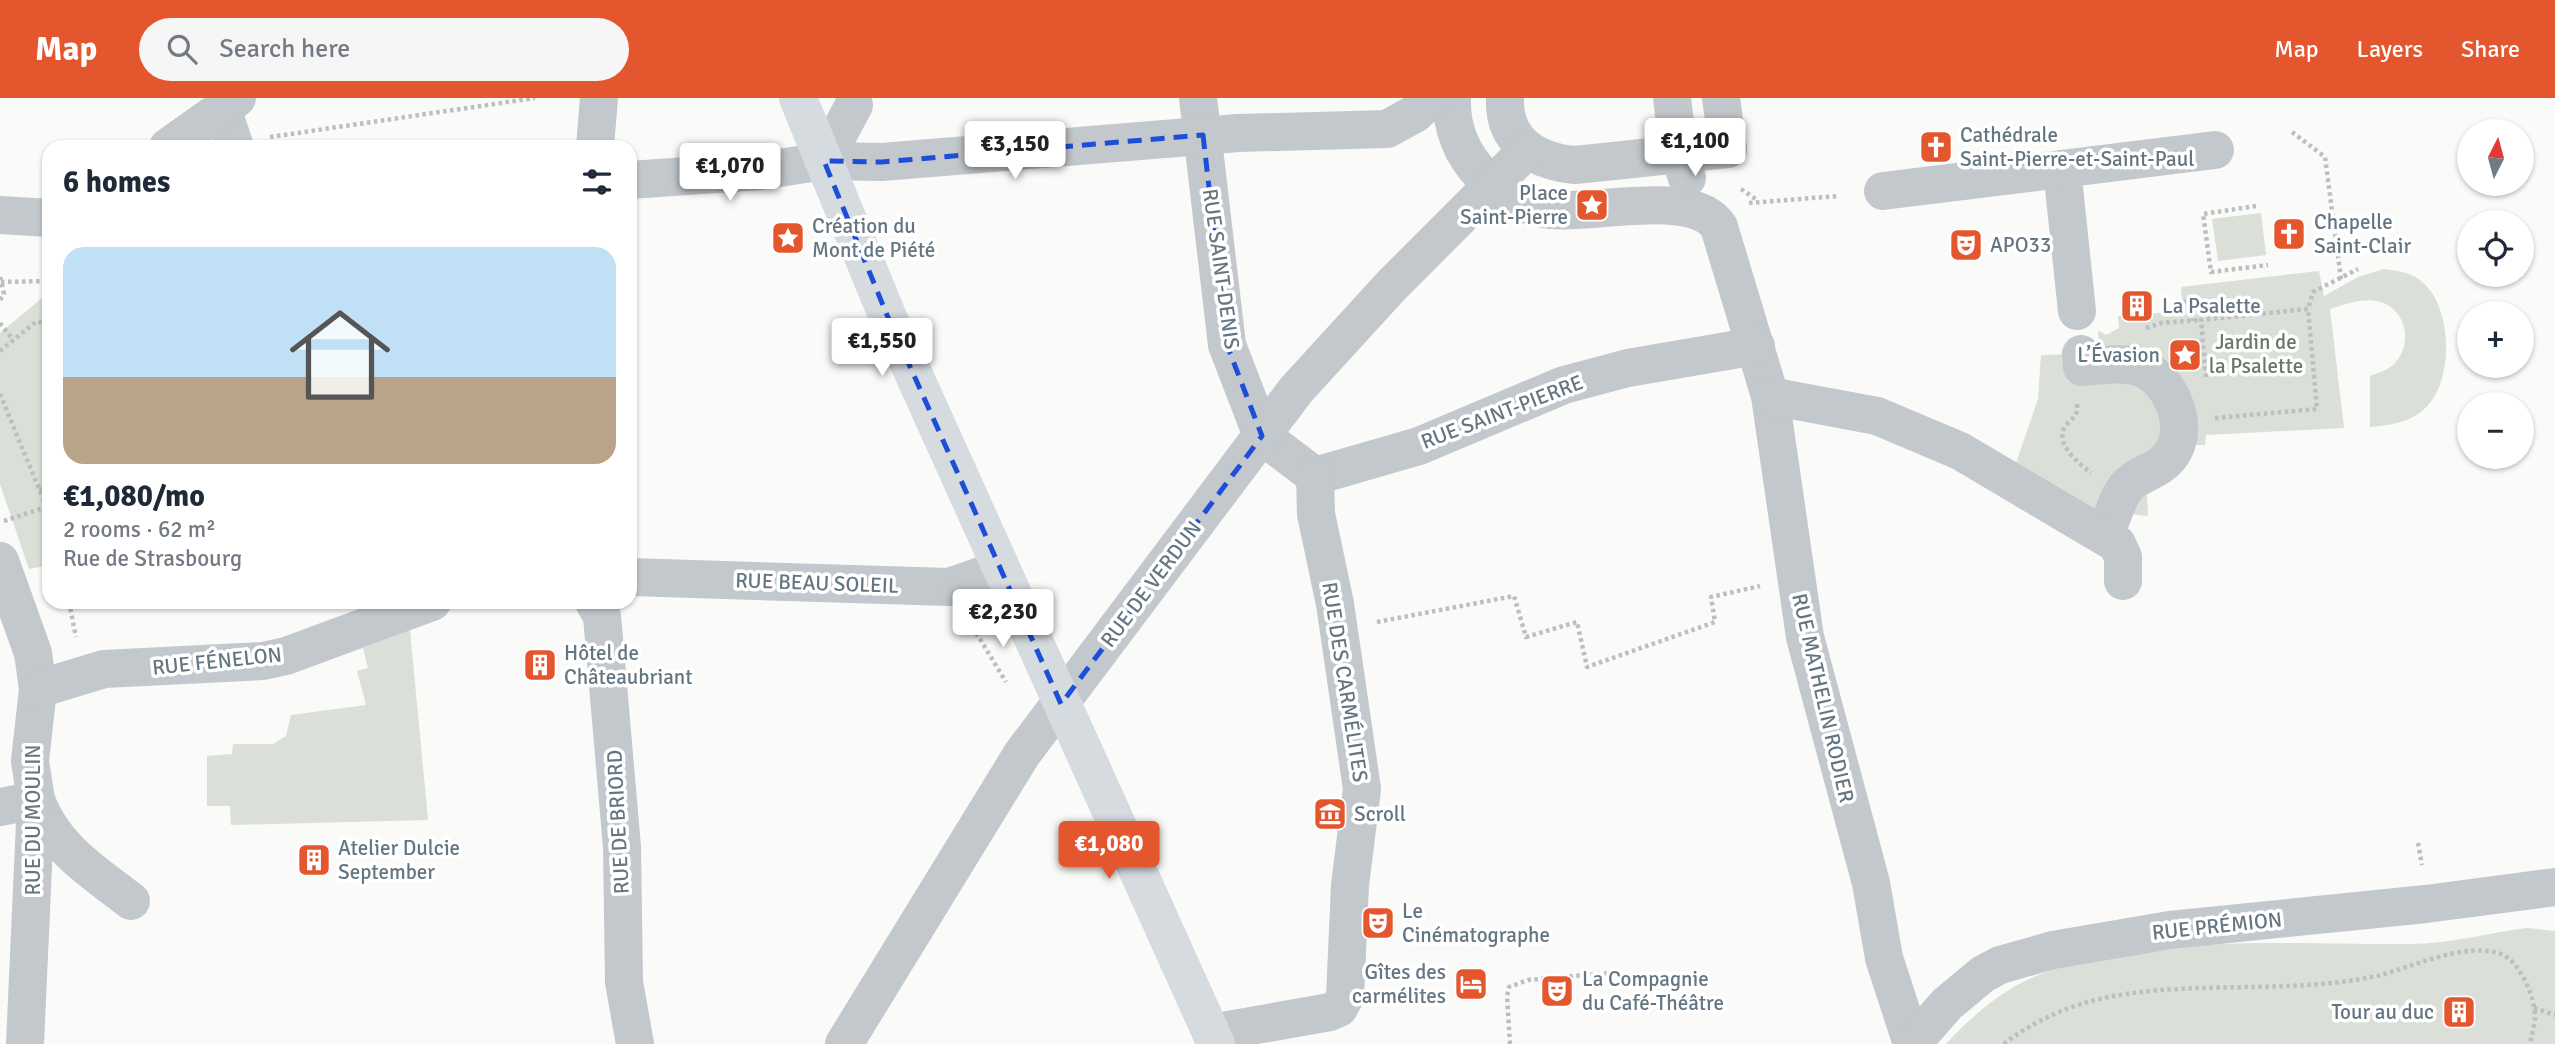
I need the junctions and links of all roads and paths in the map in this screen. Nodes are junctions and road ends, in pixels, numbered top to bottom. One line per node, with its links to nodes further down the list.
1 (535, 98): 11 (path)
2 (599, 98): 15 (street)
3 (798, 98): 19 (main road)
4 (1198, 98): 13 (street, RUE SAINT-DENIS)
5 (1432, 98): 13 (street)
6 (1452, 98): 22 (street)
7 (1505, 98): 16 (street)
8 (1672, 98): 18 (street)
9 (1721, 98): 18 (street)
10 (854, 105): 19 (street)
11 (232, 124): 14 (street)
12 (2291, 132): 34 (path)
13 (1203, 135): 19 (street); 51 (street, RUE SAINT-DENIS)
14 (187, 140)
15 (596, 140)
16 (1527, 150): 18 (street); 22 (street)
17 (2215, 150): 20 (street)
18 (1679, 155): 26 (street)
19 (824, 161): 21 (street); 60 (main road)
20 (2062, 169): 23 (street); 39 (street)
21 (637, 180)
22 (1494, 186): 26 (street); 51 (street, RUE DE VERDUN)
23 (1883, 191)
24 (1838, 196): 26 (path)
25 (2256, 206): 31 (path)
26 (1708, 214): 44 (street)
27 (0, 215): 28 (street)
28 (42, 218)
29 (2268, 265): 31 (path)
30 (2358, 269): 34 (path)
31 (2211, 272): 32 (path)
32 (2203, 273)
33 (1, 279): 35 (path); 36 (path)
34 (2341, 279): 38 (path)
35 (42, 281)
36 (0, 300)
37 (2182, 302): 40 (path)
38 (2308, 309): 47 (path); 50 (path)
39 (2077, 311)
40 (2193, 321)
41 (0, 323): 43 (path)
42 (42, 324): 43 (path)
43 (13, 340): 45 (path)
44 (1756, 346): 49 (street, RUE MATHELIN RODIER); 52 (street, RUE SAINT-PIERRE)
45 (0, 351)
46 (2082, 360): 50 (street); 53 (path)
47 (2206, 382)
48 (0, 394): 54 (path)
49 (1770, 396): 58 (street); 62 (street, RUE MATHELIN RODIER)
50 (2177, 420): 58 (street)
51 (1262, 436): 52 (street); 69 (street, RUE DE VERDUN)
52 (1315, 476): 67 (street, RUE DES CARMÉLITES)
53 (2098, 479)
54 (40, 491): 55 (path)
55 (42, 496)
56 (42, 508): 57 (path)
57 (0, 523)
58 (2105, 534): 63 (street)
59 (0, 561): 68 (street, RUE DU MOULIN)
60 (1001, 569): 61 (street, RUE BEAU SOLEIL); 69 (main road)
61 (637, 577)
62 (1795, 580): 67 (path); 83 (street, RUE MATHELIN RODIER)
63 (2123, 581)
64 (389, 609): 66 (street, RUE FÉNELON)
65 (598, 609): 80 (street, RUE DE BRIORD)
66 (371, 612): 68 (street, RUE FÉNELON)
67 (1339, 629): 78 (street, RUE DES CARMÉLITES)
68 (38, 690): 70 (street, RUE DU MOULIN)
69 (1061, 704): 78 (main road); 81 (street, RUE DE VERDUN)
70 (18, 804): 74 (street); 79 (street, RUE DU MOULIN)
71 (2418, 843): 72 (path)
72 (2423, 875)
73 (2555, 887): 83 (street, RUE PRÉMION)
74 (131, 901)
75 (1610, 974): 82 (path)
76 (2534, 1007): 77 (path); 84 (path); 85 (path)
77 (2555, 1015)
78 (1214, 1039)
79 (25, 1044)
80 (635, 1044)
81 (844, 1044)
82 (1510, 1044)
83 (1912, 1044)
84 (2004, 1044)
85 (2530, 1044)

